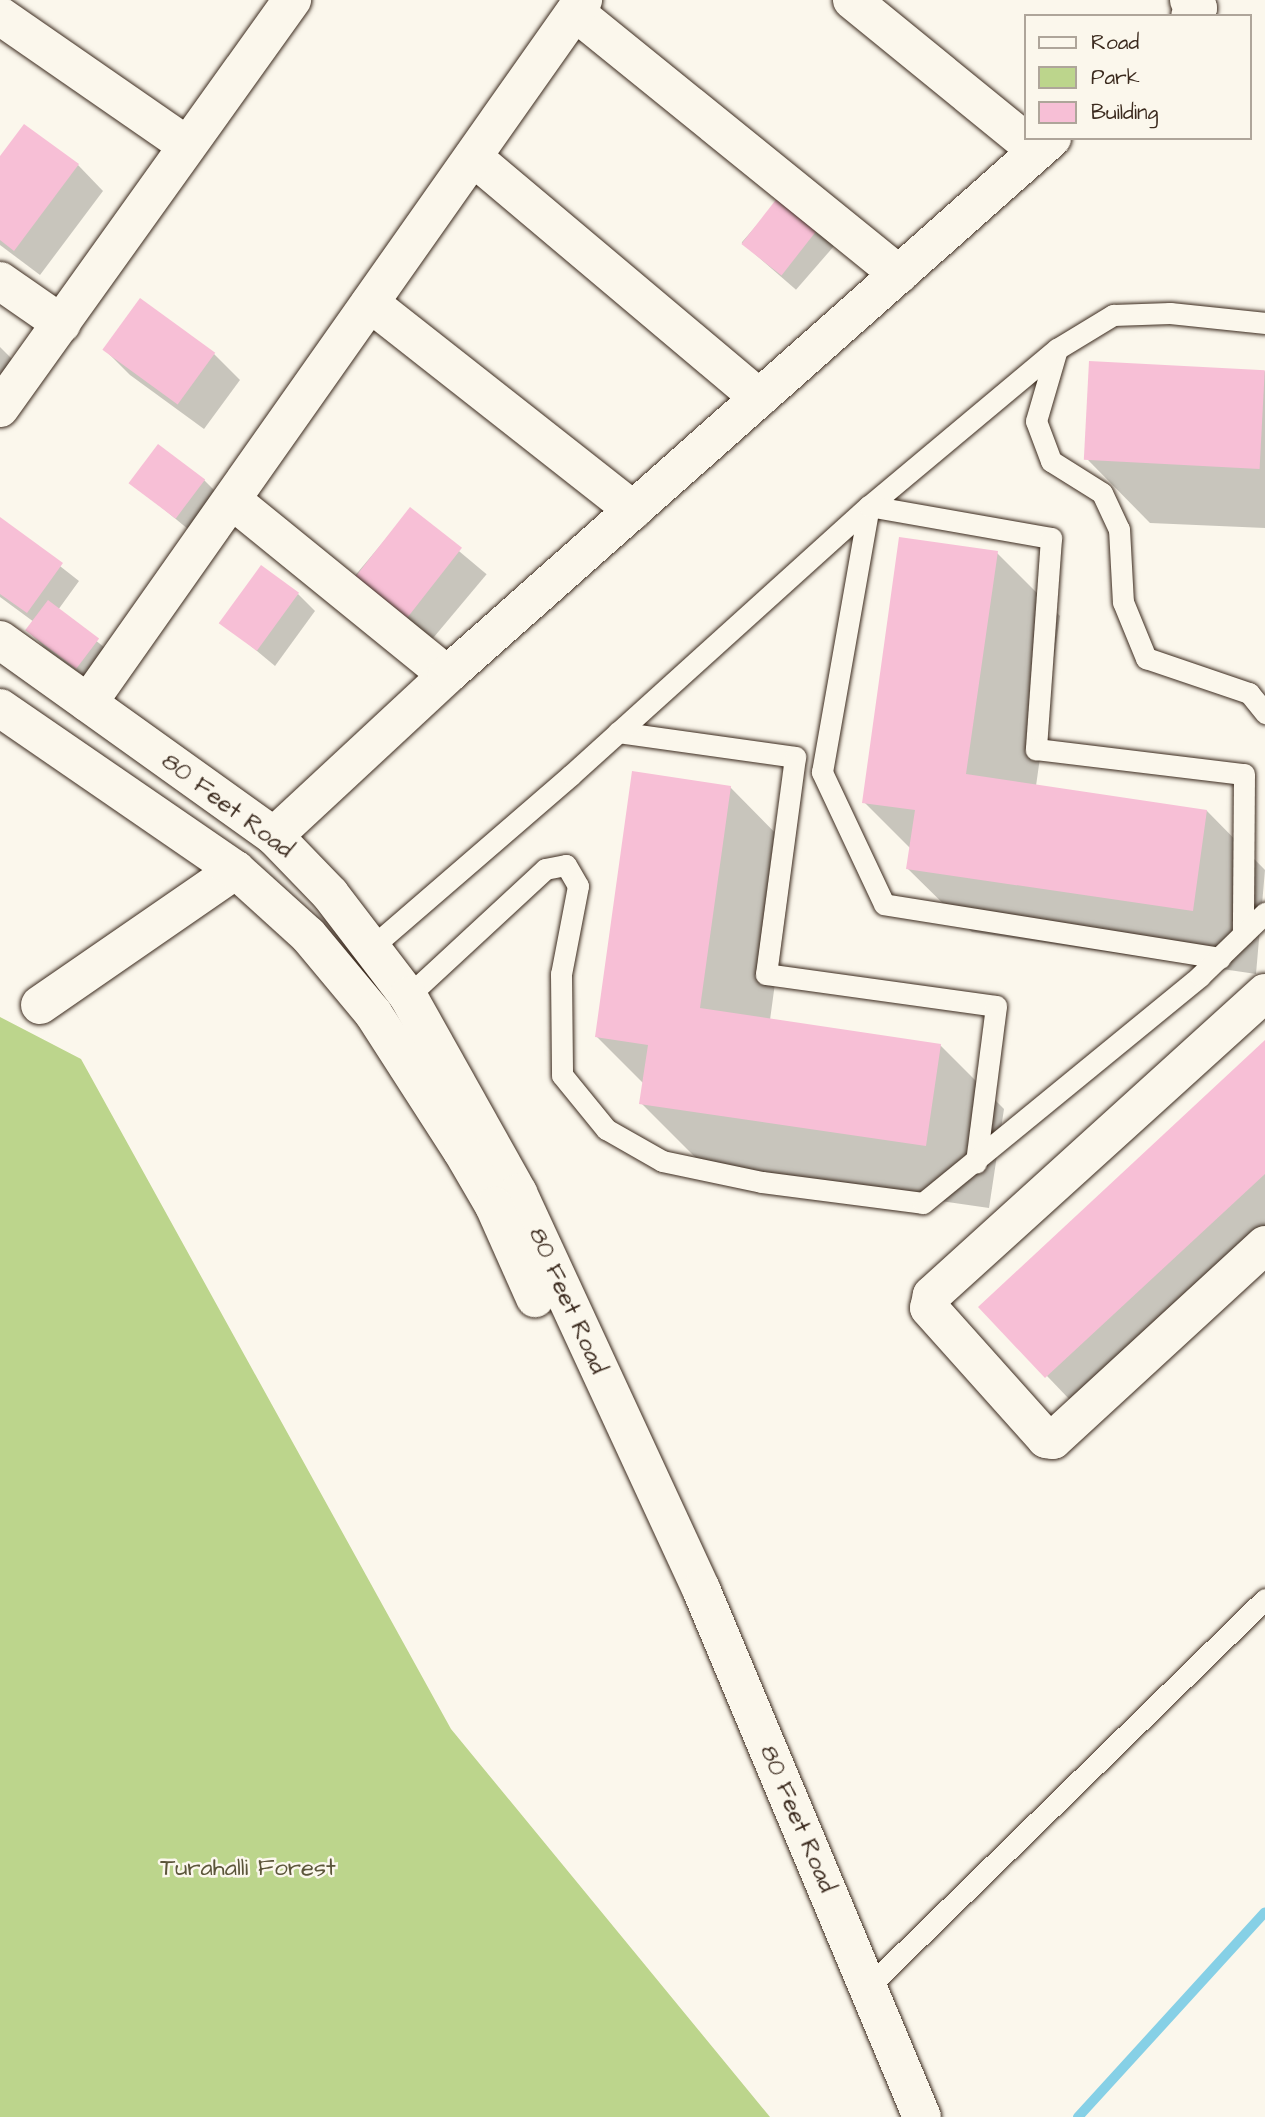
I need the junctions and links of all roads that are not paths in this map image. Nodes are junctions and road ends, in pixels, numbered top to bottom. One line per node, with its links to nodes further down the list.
1 (4, 0): 5 (street)
2 (292, 0): 10 (street)
3 (852, 0): 9 (street)
4 (1189, 0): 7 (street)
5 (0, 5)
6 (579, 6): 12 (street); 13 (street)
7 (1192, 14)
8 (0, 16): 10 (street)
9 (1024, 130)
10 (186, 145): 17 (street)
11 (1044, 145): 13 (street)
12 (472, 157): 15 (street); 19 (street)
13 (899, 274): 19 (street)
14 (0, 281): 17 (street)
15 (370, 303): 21 (street); 23 (street)
16 (1265, 323): 18 (lane)
17 (62, 324): 20 (street)
18 (1056, 349): 22 (lane); 28 (lane)
19 (759, 398): 23 (street)
20 (0, 408)
21 (232, 500): 25 (street); 26 (street)
22 (869, 506): 29 (lane); 33 (lane); 35 (lane)
23 (633, 510): 25 (street)
24 (0, 640): 26 (street, 80 Feet Road)
25 (447, 675): 30 (street)
26 (88, 703): 30 (street, 80 Feet Road)
27 (0, 708): 31 (street, 80 Feet Road)
28 (1265, 713)
29 (618, 732): 34 (lane); 39 (lane)
30 (274, 836): 34 (street, 80 Feet Road)
31 (236, 870): 38 (street); 41 (street, 80 Feet Road)
32 (1265, 913): 33 (lane)
33 (1243, 934): 35 (lane)
34 (373, 946): 37 (street, 80 Feet Road)
35 (1220, 958): 39 (lane)
36 (1265, 993): 40 (street)
37 (408, 996): 39 (lane); 41 (street, 80 Feet Road)
38 (40, 1005)
39 (976, 1163)
40 (1265, 1245)
41 (586, 1376): 43 (street, 80 Feet Road); 44 (street, 80 Feet Road)
42 (1265, 1599): 43 (lane)
43 (868, 1987): 45 (street, 80 Feet Road)
44 (893, 2117)
45 (922, 2117)

